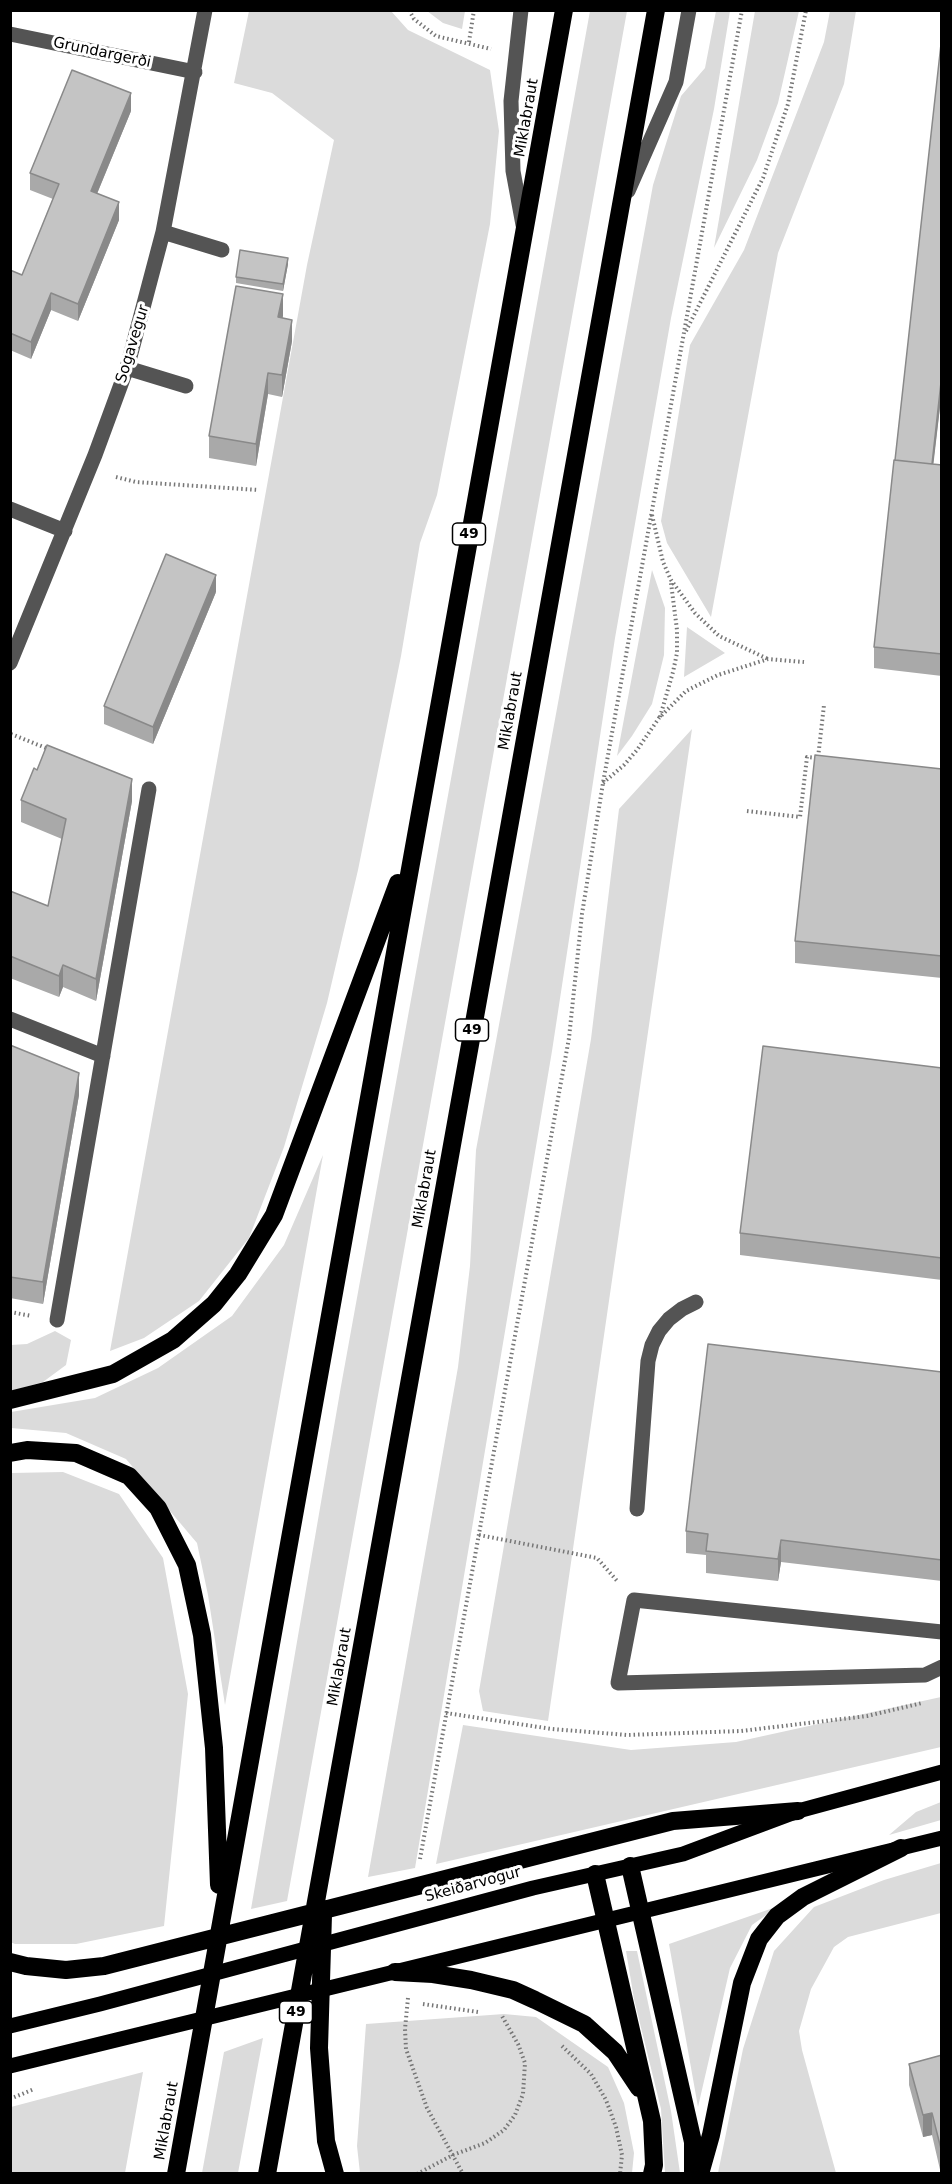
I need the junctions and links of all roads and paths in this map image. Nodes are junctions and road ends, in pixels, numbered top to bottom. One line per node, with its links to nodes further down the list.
1 (205, 10): 13 (street, Sogavegur)
2 (409, 10): 11 (path)
3 (474, 10): 11 (path)
4 (521, 10): 16 (street, Miklabraut)
5 (564, 10): 16 (highway, Miklabraut / 49)
6 (656, 10): 14 (highway, Miklabraut / 49)
7 (689, 10): 14 (street, Miklabraut)
8 (742, 10): 18 (path)
9 (806, 10): 18 (path)
10 (10, 34): 13 (street, Grundargerði)
11 (469, 42): 12 (path)
12 (498, 51)
13 (195, 72): 15 (street, Sogavegur)
14 (620, 211): 57 (highway, Miklabraut / 49)
15 (163, 232): 17 (street); 19 (street, Sogavegur)
16 (524, 232): 37 (highway, Miklabraut / 49)
17 (222, 250)
18 (684, 334): 24 (path)
19 (127, 368): 20 (street); 25 (street, Sogavegur)
20 (186, 386)
21 (116, 477): 22 (path)
22 (259, 490)
23 (10, 508): 25 (street)
24 (651, 512): 26 (path); 34 (path)
25 (65, 531): 29 (street, Sogavegur)
26 (671, 580): 27 (path); 31 (path)
27 (768, 659): 28 (path); 31 (path)
28 (804, 662)
29 (10, 663)
30 (824, 705): 36 (path)
31 (659, 718): 34 (path)
32 (11, 734): 33 (path)
33 (60, 754)
34 (603, 783): 47 (path)
35 (149, 789): 39 (street)
36 (747, 811)
37 (415, 836): 44 (highway); 62 (highway, Miklabraut / 49)
38 (10, 1019): 39 (street)
39 (103, 1056): 43 (street)
40 (696, 1302): 46 (street)
41 (10, 1312): 42 (path)
42 (39, 1317)
43 (57, 1320)
44 (10, 1400)
45 (10, 1453): 62 (highway)
46 (637, 1509)
47 (479, 1535): 48 (path); 52 (path)
48 (634, 1600): 49 (street); 50 (street)
49 (942, 1632)
50 (942, 1667)
51 (931, 1701): 52 (path)
52 (446, 1713): 59 (path)
53 (942, 1772): 54 (main road, Skeiðarvogur)
54 (798, 1811): 58 (main road, Skeiðarvogur); 64 (highway)
55 (942, 1838): 56 (main road)
56 (901, 1848): 61 (main road); 85 (highway)
57 (326, 1851): 78 (highway, Miklabraut / 49); 79 (highway)
58 (630, 1866): 60 (main road, Skeiðarvogur); 61 (highway)
59 (418, 1868)
60 (595, 1874): 63 (highway); 72 (main road, Skeiðarvogur)
61 (642, 1911): 63 (main road); 84 (highway)
62 (220, 1921): 77 (highway, Miklabraut / 49)
63 (605, 1921): 65 (main road); 75 (highway)
64 (10, 1962)
65 (395, 1972): 74 (main road); 75 (highway)
66 (408, 1995): 76 (path)
67 (423, 2004): 68 (path)
68 (484, 2013)
69 (493, 2015): 70 (path)
70 (502, 2016): 71 (path); 76 (path)
71 (512, 2021)
72 (10, 2026)
73 (553, 2041): 82 (path)
74 (10, 2066)
75 (646, 2100): 83 (highway)
76 (453, 2155): 80 (path); 81 (path)
77 (176, 2174)
78 (267, 2174)
79 (335, 2174)
80 (417, 2174)
81 (463, 2174)
82 (620, 2174)
83 (652, 2174)
84 (693, 2174)
85 (700, 2174)

